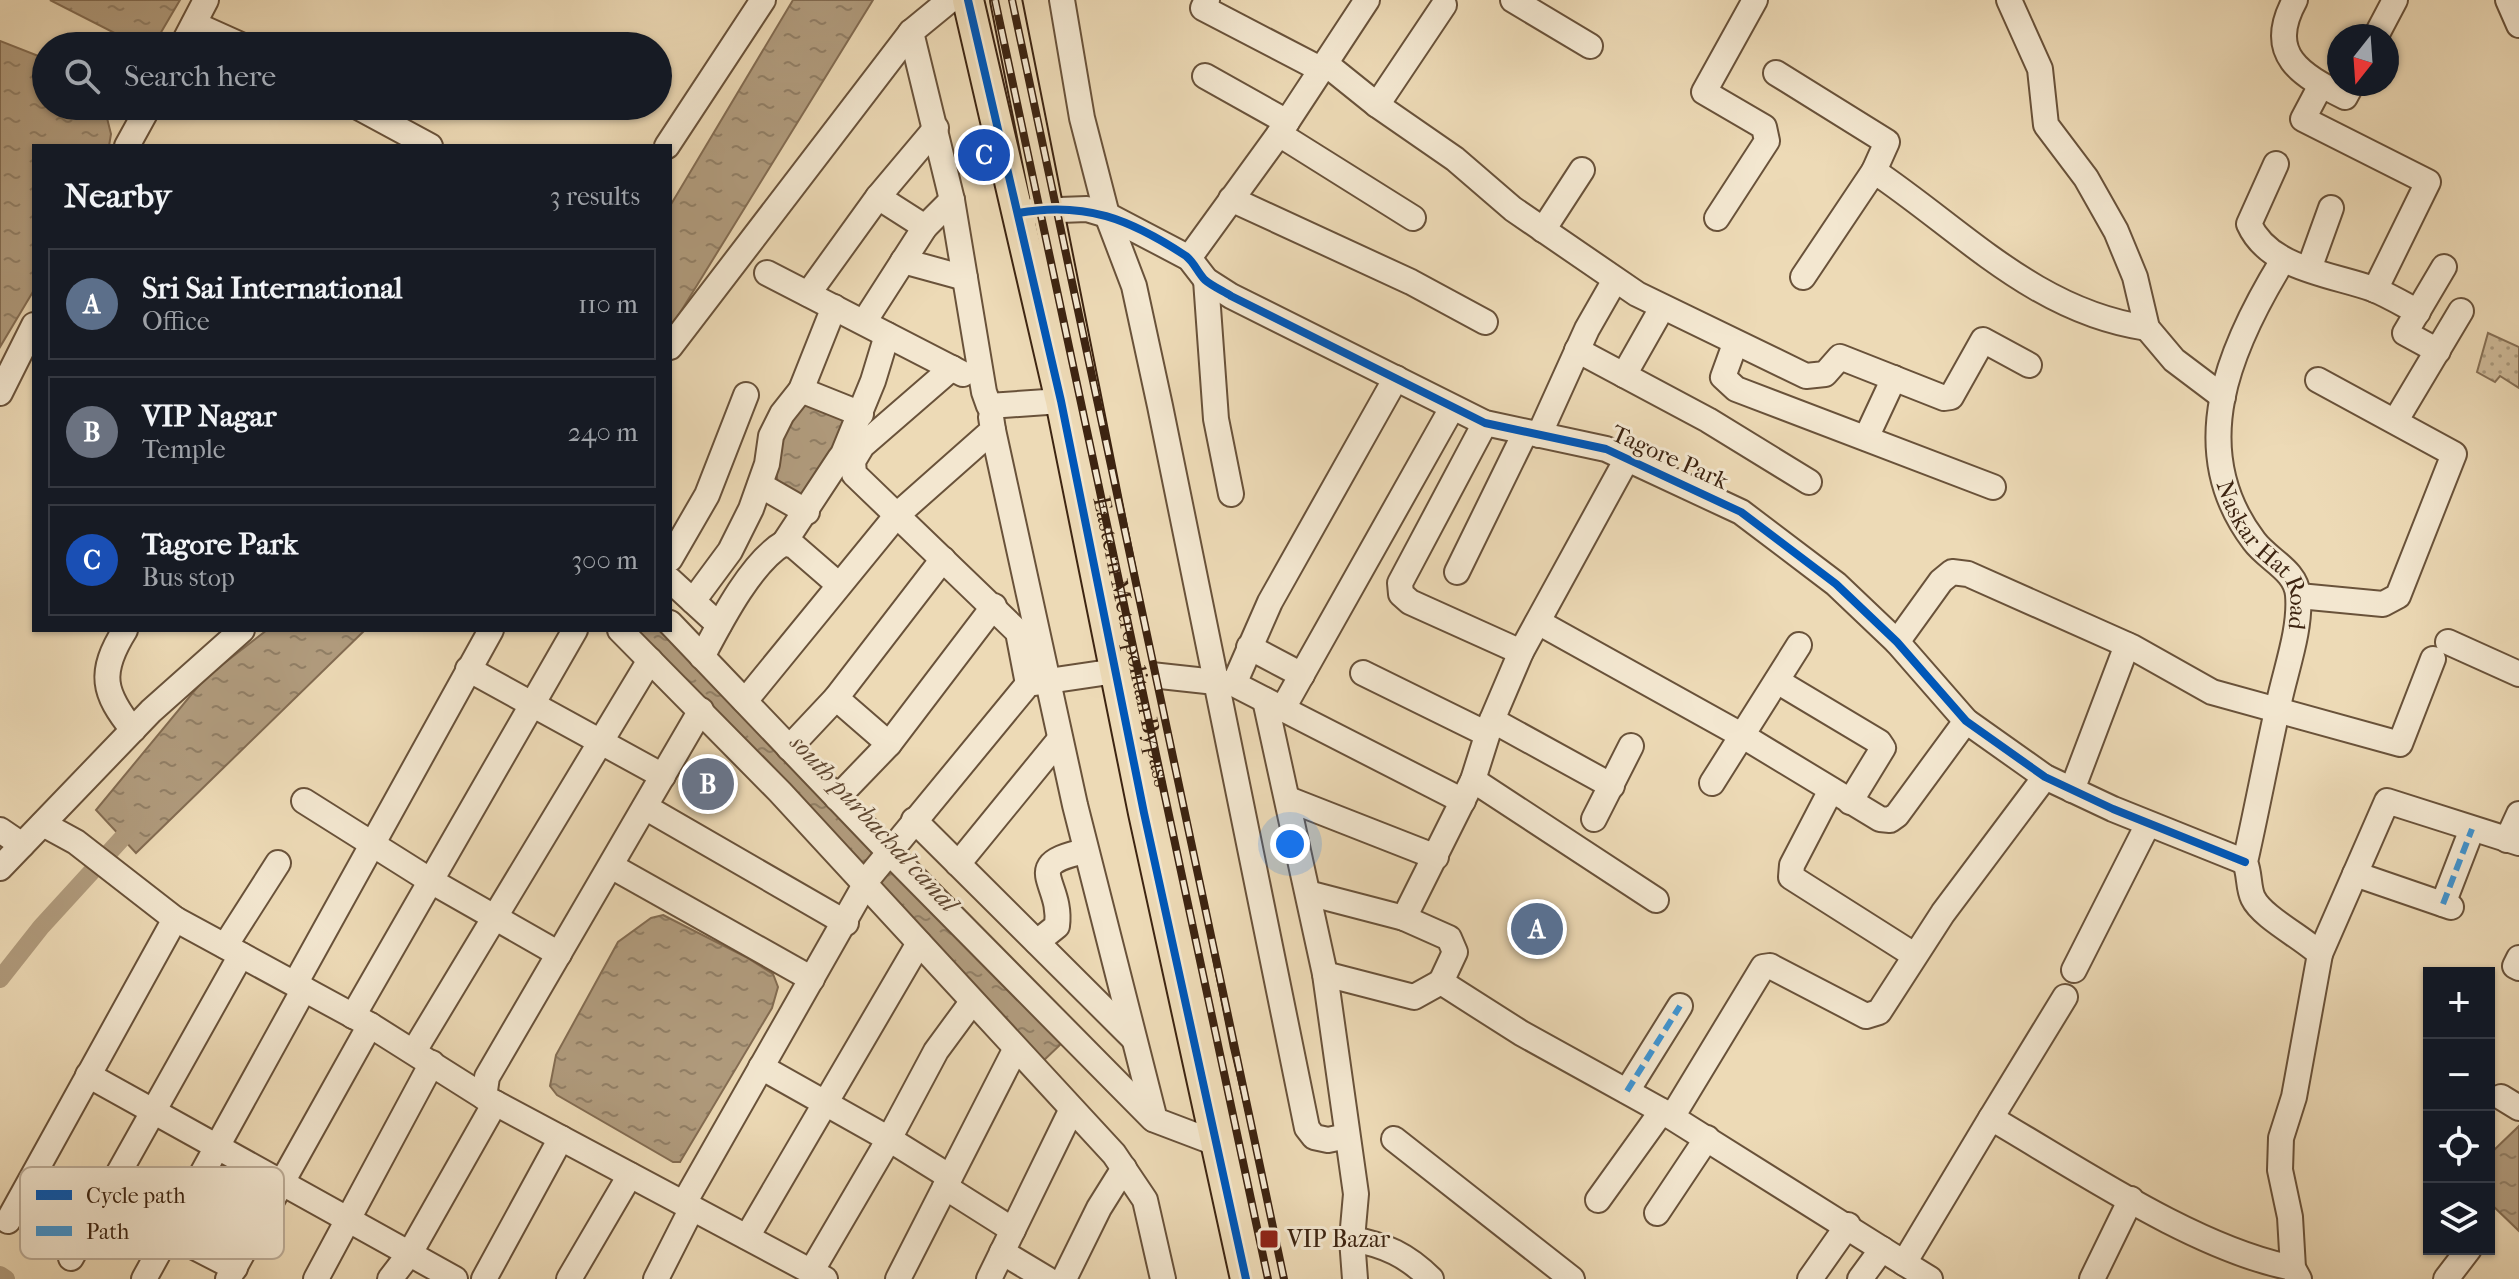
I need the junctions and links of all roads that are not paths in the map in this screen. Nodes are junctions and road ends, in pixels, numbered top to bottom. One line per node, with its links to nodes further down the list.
1 (206, 0): 16 (street)
2 (1006, 0): 42 (main road, Eastern Metropolitan Bypass)
3 (1062, 0): 44 (street)
4 (1367, 0): 23 (street)
5 (1513, 0): 15 (street)
6 (1755, 0): 46 (street)
7 (2009, 0): 67 (street)
8 (2295, 0): 26 (street)
9 (2395, 0): 17 (street)
10 (2508, 0): 18 (street)
11 (954, 1): 19 (street); 42 (main road)
12 (1199, 3): 23 (street)
13 (751, 4): 35 (street)
14 (1444, 5): 28 (street)
15 (1546, 8): 22 (street)
16 (194, 24): 20 (street); 21 (street)
17 (2382, 24)
18 (2519, 25)
19 (917, 26): 31 (street); 70 (street)
20 (190, 32)
21 (212, 32)
22 (1590, 46)
23 (1324, 67): 28 (street); 32 (street)
24 (1776, 73): 38 (street)
25 (1205, 76): 32 (street)
26 (2321, 85): 27 (street); 59 (street)
27 (2327, 88)
28 (1377, 105): 48 (street)
29 (142, 120): 33 (street)
30 (382, 120): 34 (street)
31 (936, 128): 39 (street); 41 (street)
32 (1283, 128): 40 (street); 45 (street)
33 (130, 144)
34 (426, 144)
35 (668, 144)
36 (2276, 164): 50 (street)
37 (1582, 170): 48 (street)
38 (1874, 171): 55 (street); 67 (street)
39 (878, 197): 47 (street); 60 (street)
40 (1231, 199): 49 (street); 66 (street)
41 (952, 200): 47 (street); 56 (street)
42 (1036, 205): 44 (street, Tagore Park); 85 (main road); 127 (main road, Eastern Metropolitan Bypass)
43 (2331, 208): 53 (street)
44 (1107, 215): 49 (street, Tagore Park); 133 (street)
45 (1413, 218)
46 (1717, 218)
47 (925, 227): 51 (street)
48 (1543, 230): 58 (street)
49 (1189, 258): 57 (street, Tagore Park)
50 (2283, 260): 53 (street); 84 (street, Naskar Hat Road)
51 (903, 261): 56 (street); 65 (street)
52 (2444, 267): 64 (street)
53 (2309, 269): 59 (street)
54 (767, 273): 60 (street)
55 (1803, 277)
56 (965, 278): 86 (street)
57 (1206, 280): 77 (street, Tagore Park); 99 (street)
58 (1615, 280): 62 (street); 72 (street)
59 (2375, 290): 64 (street)
60 (808, 294): 61 (street)
61 (834, 307): 65 (street); 81 (street)
62 (1662, 308): 71 (street); 76 (street)
63 (2461, 311): 73 (street)
64 (2418, 312): 73 (street)
65 (864, 322): 69 (street)
66 (1485, 322)
67 (2147, 328): 84 (street)
68 (32, 329): 82 (street)
69 (887, 335): 75 (street); 88 (street)
70 (672, 344)
71 (1735, 344): 78 (street); 89 (street)
72 (1577, 350): 76 (street); 92 (street)
73 (2438, 351): 90 (street)
74 (2029, 365): 79 (street)
75 (952, 368): 86 (street); 95 (street)
76 (1624, 375): 96 (street)
77 (1396, 378): 87 (street, Tagore Park); 122 (street)
78 (1816, 378): 79 (street); 89 (street)
79 (1894, 378): 93 (street)
80 (2318, 380): 90 (street)
81 (801, 390): 88 (street); 97 (street)
82 (0, 393)
83 (746, 395): 103 (street)
84 (2223, 397): 108 (street, Naskar Hat Road)
85 (1061, 401): 86 (street); 127 (main road)
86 (988, 407): 101 (street); 131 (street)
87 (1452, 408): 91 (street, Tagore Park); 130 (street)
88 (861, 414): 95 (street)
89 (1803, 414): 93 (street)
90 (2396, 420): 108 (street)
91 (1485, 423): 92 (street, Tagore Park); 123 (street)
92 (1532, 434): 94 (street, Tagore Park); 105 (street)
93 (1866, 438): 98 (street)
94 (1628, 457): 111 (street); 119 (street, Tagore Park)
95 (847, 466): 100 (street); 101 (street)
96 (1809, 482)
97 (760, 485): 100 (street); 109 (street)
98 (1993, 487)
99 (1231, 494)
100 (807, 512): 102 (street)
101 (897, 515): 104 (street); 107 (street)
102 (784, 543): 107 (street); 113 (street)
103 (672, 556)
104 (943, 559): 110 (street); 134 (street)
105 (1457, 572)
106 (672, 582): 109 (street)
107 (839, 585): 135 (street)
108 (2299, 596): 138 (street, Naskar Hat Road)
109 (693, 601): 113 (street)
110 (994, 606): 131 (street); 146 (street)
111 (1538, 622): 123 (street); 143 (street)
112 (672, 625): 124 (street)
113 (719, 625): 124 (street)
114 (124, 632): 142 (street)
115 (240, 632): 142 (street)
116 (490, 632): 126 (street)
117 (574, 632): 136 (street)
118 (622, 632): 125 (street)
119 (1897, 642): 121 (street); 140 (street, Tagore Park)
120 (1799, 645): 132 (street)
121 (2127, 645): 138 (street); 154 (street)
122 (1249, 647): 130 (street); 133 (street)
123 (1521, 652): 141 (street)
124 (702, 657): 135 (street)
125 (650, 660): 139 (street); 145 (street)
126 (468, 669): 136 (street); 168 (street)
127 (1129, 672): 131 (street); 133 (street); 223 (main road); 267 (main road, Eastern Metropolitan Bypass)
128 (1363, 673): 141 (street)
129 (2519, 674): 138 (street)
130 (1302, 675): 137 (street)
131 (1038, 681): 144 (street); 162 (street)
132 (1777, 681): 143 (street); 155 (street)
133 (1226, 682): 137 (street); 209 (street)
134 (836, 698): 146 (street); 148 (street)
135 (745, 701): 148 (street)
136 (533, 704): 145 (street); 179 (street)
137 (1274, 705): 153 (street); 157 (street)
138 (2278, 708): 172 (street, Naskar Hat Road)
139 (701, 710): 149 (street); 176 (street)
140 (1966, 721): 150 (street, Tagore Park); 155 (street)
141 (1489, 727): 152 (street); 153 (street)
142 (133, 730): 163 (street)
143 (1743, 736): 151 (street); 155 (street)
144 (1060, 739): 170 (street); 174 (street)
145 (601, 740): 149 (street); 182 (street)
146 (889, 744): 156 (street)
147 (1631, 746): 152 (street)
148 (789, 748): 156 (street)
149 (663, 776): 159 (street)
150 (2045, 777): 154 (street, Tagore Park); 191 (street)
151 (1712, 783)
152 (1612, 786): 161 (street)
153 (1468, 790): 171 (street); 181 (street)
154 (2072, 790): 164 (street, Tagore Park)
155 (1841, 796): 191 (street)
156 (837, 798): 176 (street)
157 (1288, 799): 171 (street); 180 (street)
158 (304, 801): 168 (street)
159 (645, 807): 175 (street); 185 (street)
160 (2519, 814): 167 (street)
161 (1594, 819)
162 (914, 820): 174 (street); 176 (street)
163 (43, 824): 169 (street); 184 (street)
164 (2148, 824): 172 (street, Tagore Park); 194 (street)
165 (2472, 829): 167 (street); 178 (street); 178 (street)
166 (0, 830): 169 (street)
167 (2513, 842)
168 (370, 844): 179 (street); 198 (street)
169 (22, 845): 177 (street)
170 (1086, 851): 186 (street); 203 (street)
171 (1436, 857): 183 (street)
172 (2245, 862): 190 (street, Naskar Hat Road)
173 (278, 863): 188 (street)
174 (958, 864): 186 (street)
175 (611, 866): 189 (street); 196 (street)
176 (876, 867): 185 (street); 187 (street); 217 (street)
177 (0, 868)
178 (2355, 874): 190 (street)
179 (431, 881): 182 (street); 202 (street)
180 (1308, 893): 183 (street); 195 (street)
181 (1656, 900)
182 (496, 918): 189 (street); 205 (street)
183 (1404, 918): 197 (street)
184 (175, 919): 188 (street); 208 (street)
185 (846, 923): 196 (street)
186 (1037, 942): 203 (street)
187 (919, 943): 200 (street); 212 (street)
188 (233, 951): 198 (street); 213 (street)
189 (559, 954): 211 (street)
190 (2320, 954): 252 (street)
191 (1914, 955): 215 (street)
192 (2519, 958): 193 (street)
193 (2519, 968)
194 (2074, 970)
195 (1325, 974): 197 (street); 207 (street)
196 (812, 979): 206 (street)
197 (1441, 982): 210 (street)
198 (300, 986): 202 (street); 224 (street)
199 (2065, 997): 216 (street)
200 (972, 1002): 204 (street); 221 (street)
201 (1680, 1006): 210 (street)
202 (362, 1020): 205 (street); 231 (street)
203 (1134, 1040): 217 (street)
204 (1015, 1050): 214 (street); 232 (street)
205 (423, 1057): 211 (street); 239 (street)
206 (761, 1067): 212 (street); 237 (street)
207 (1339, 1073): 209 (street); 218 (street)
208 (88, 1075): 213 (street); 225 (street)
209 (1297, 1077): 218 (street)
210 (1627, 1091): 215 (street)
211 (489, 1100): 219 (street); 246 (street)
212 (825, 1104): 221 (street); 242 (street)
213 (155, 1111): 224 (street); 226 (street)
214 (1071, 1111): 229 (street); 244 (street)
215 (1667, 1114): 220 (street); 236 (street)
216 (1991, 1118): 235 (street); 250 (street)
217 (1155, 1120): 223 (street)
218 (1347, 1136): 243 (street)
219 (561, 1138): 230 (street); 258 (street)
220 (1707, 1138): 238 (street); 241 (street)
221 (889, 1139): 232 (street); 253 (street)
222 (1394, 1139): 270 (street)
223 (1213, 1142): 266 (main road)
224 (218, 1148): 227 (street); 228 (street)
225 (38, 1167)
226 (123, 1167)
227 (207, 1167)
228 (254, 1167)
229 (1124, 1168): 264 (street); 265 (street)
230 (630, 1175): 237 (street); 259 (street)
231 (284, 1178)
232 (948, 1182): 244 (street); 261 (street)
233 (284, 1183): 239 (street)
234 (20, 1199): 240 (street)
235 (2131, 1199): 252 (street); 273 (street)
236 (1598, 1200)
237 (688, 1205): 242 (street); 260 (street)
238 (1657, 1213)
239 (348, 1218): 246 (street); 255 (street)
240 (8, 1221)
241 (1848, 1225): 245 (street); 271 (street)
242 (747, 1237): 253 (street)
243 (1352, 1239): 268 (street); 269 (street)
244 (1007, 1241): 262 (street); 263 (street)
245 (1882, 1249): 250 (street); 272 (street)
246 (410, 1253): 256 (street); 257 (street)
247 (2464, 1255): 274 (street)
248 (155, 1259): 254 (street)
249 (209, 1259): 251 (street)
250 (1913, 1272)
251 (231, 1273)
252 (2296, 1274)
253 (818, 1275)
254 (144, 1279)
255 (316, 1279)
256 (390, 1279)
257 (455, 1279)
258 (484, 1279)
259 (569, 1279)
260 (656, 1279)
261 (898, 1279)
262 (989, 1279)
263 (1047, 1279)
264 (1064, 1279)
265 (1163, 1279)
266 (1246, 1279)
267 (1269, 1279)
268 (1355, 1279)
269 (1431, 1279)
270 (1572, 1279)
271 (1810, 1279)
272 (1860, 1279)
273 (2092, 1279)
274 (2446, 1279)

